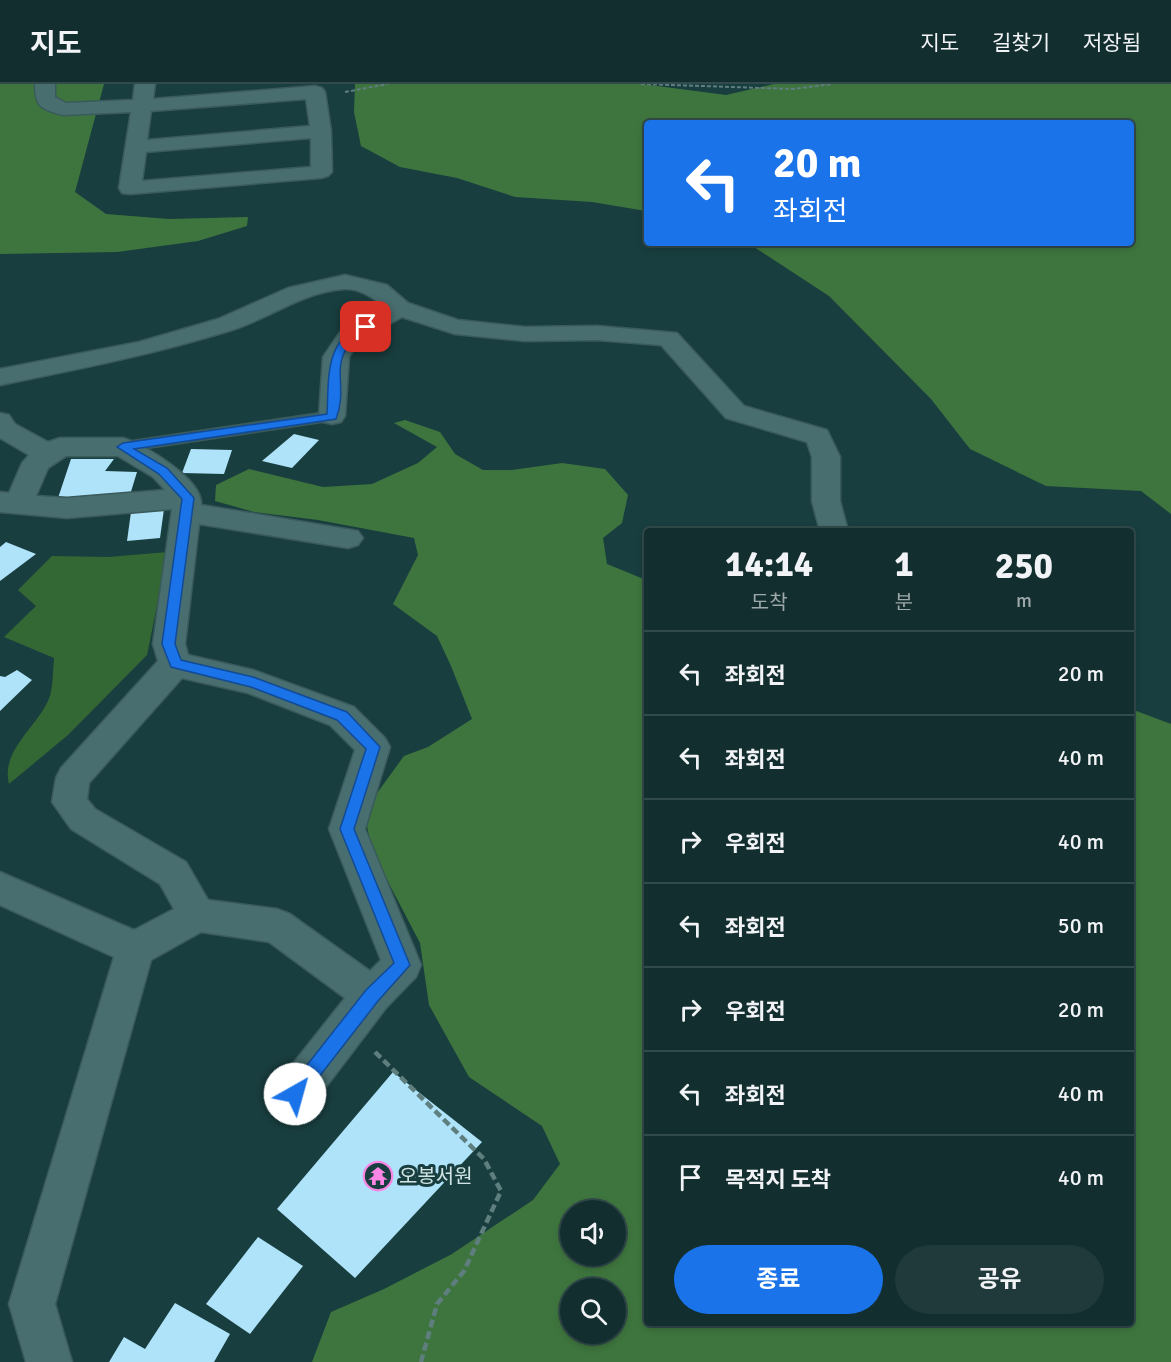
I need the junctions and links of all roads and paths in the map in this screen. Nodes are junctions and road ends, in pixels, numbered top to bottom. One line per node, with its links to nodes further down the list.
1 (45, 84): 7 (street)
2 (145, 84): 7 (street)
3 (388, 84): 6 (path)
4 (641, 84): 5 (path)
5 (832, 84)
6 (316, 91): 7 (street); 8 (street)
7 (142, 106): 9 (street)
8 (321, 131): 9 (street); 9 (street)
9 (136, 147)
10 (400, 309): 11 (street); 12 (street); 18 (street)
11 (0, 377)
12 (332, 416): 14 (lane)
13 (0, 422): 15 (street)
14 (123, 447): 15 (street); 17 (street)
15 (49, 454): 16 (street)
16 (10, 502): 17 (street)
17 (187, 505): 19 (street); 20 (street)
18 (833, 528)
19 (348, 538)
20 (175, 664): 22 (street); 24 (street)
21 (0, 888): 23 (street)
22 (197, 915): 23 (street); 24 (street)
23 (135, 949): 27 (street)
24 (372, 995): 25 (street)
25 (348, 1026): 26 (street); 28 (path)
26 (295, 1094)
27 (50, 1362)
28 (421, 1362)

